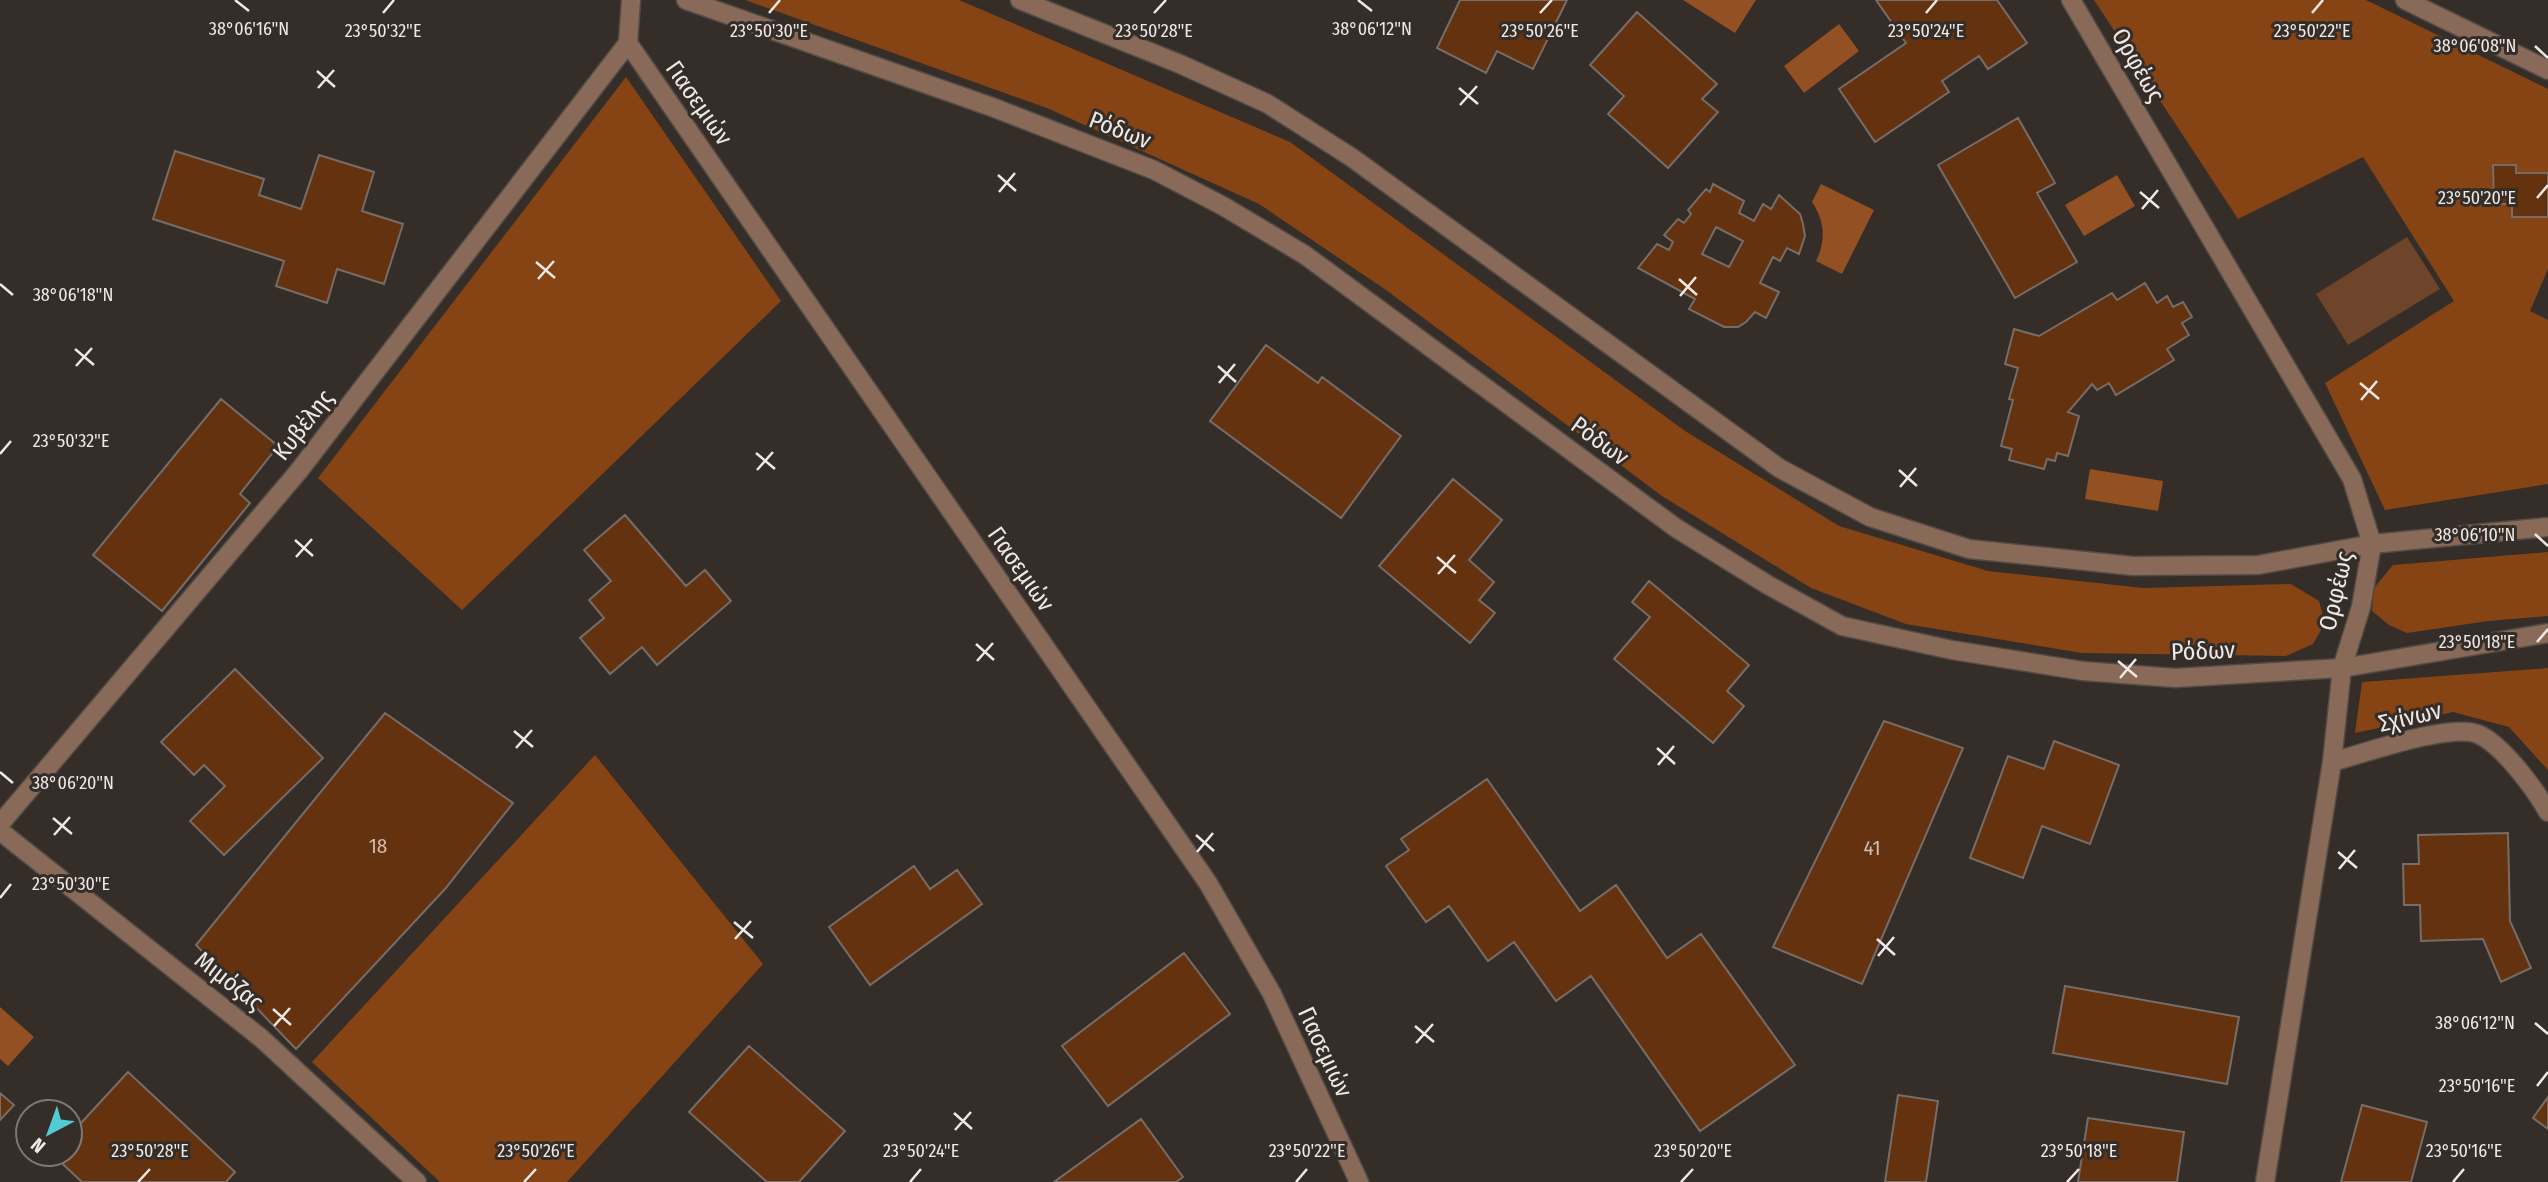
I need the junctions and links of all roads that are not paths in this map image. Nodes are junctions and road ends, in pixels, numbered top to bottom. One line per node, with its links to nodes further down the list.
1 (631, 0): 6 (street)
2 (686, 0): 11 (street, Ρόδων)
3 (1020, 0): 9 (street)
4 (2071, 0): 9 (street, Ορφέως)
5 (2405, 0): 7 (street)
6 (628, 43): 14 (street, Κυβέλης); 17 (street, Γιασεμιών)
7 (2548, 70)
8 (2548, 527): 9 (street)
9 (2372, 544): 11 (street, Ορφέως)
10 (2548, 633): 11 (street, Ρόδων)
11 (2342, 668): 12 (street, Ορφέως)
12 (2332, 762): 13 (street, Σχίνων); 18 (street, Ορφέως)
13 (2548, 812)
14 (0, 824)
15 (0, 831): 16 (street, Μιμόζας)
16 (417, 1182)
17 (1359, 1182)
18 (2265, 1182)

